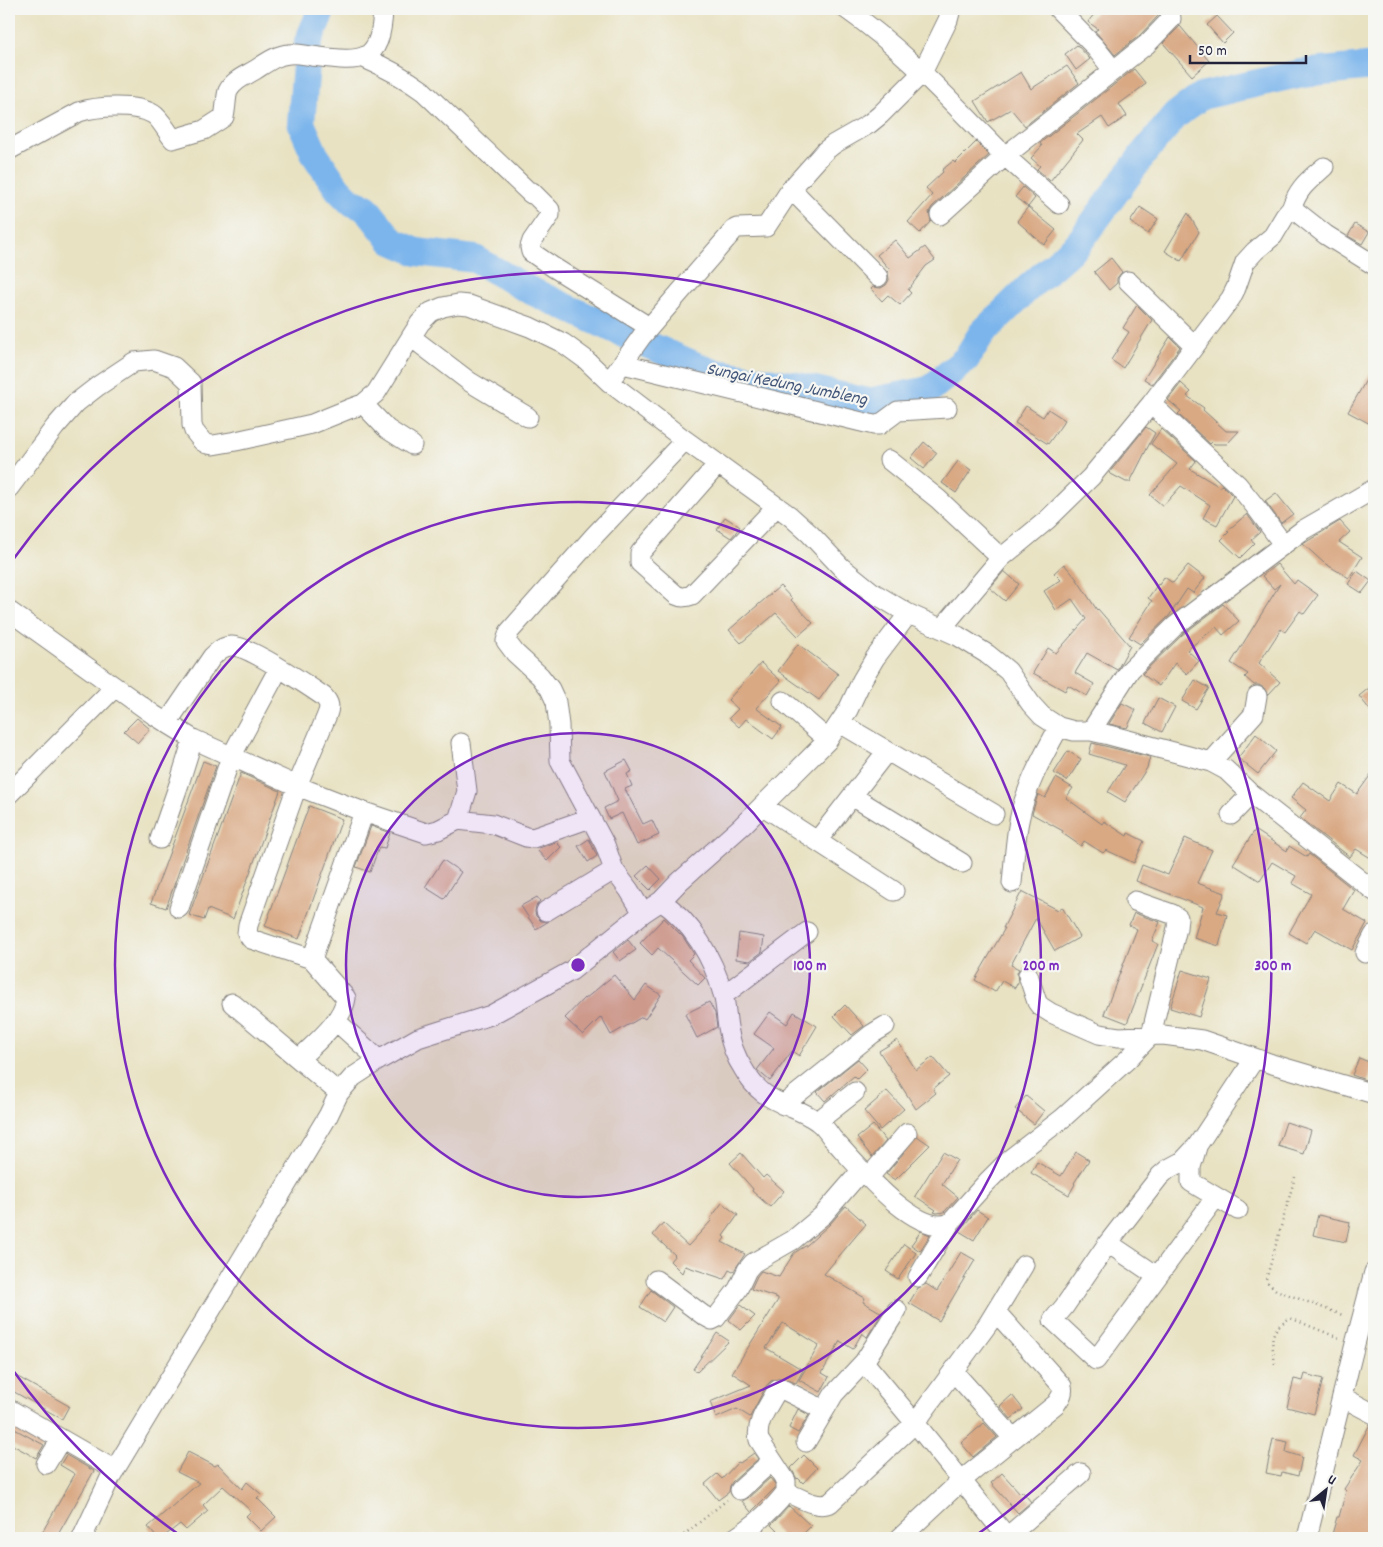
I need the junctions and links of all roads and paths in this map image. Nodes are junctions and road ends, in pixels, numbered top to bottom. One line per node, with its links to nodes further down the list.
1 (383, 9): 6 (street)
2 (846, 9): 8 (street)
3 (951, 9): 8 (street)
4 (1058, 9): 7 (street)
5 (1170, 9): 7 (street)
6 (364, 58): 9 (street); 19 (street)
7 (1113, 70): 10 (street)
8 (922, 73): 10 (street); 12 (street)
9 (9, 150)
10 (1005, 156): 13 (street); 15 (street)
11 (1324, 167): 14 (street)
12 (791, 189): 17 (street); 19 (street)
13 (1059, 204)
14 (1290, 209): 16 (street); 21 (street)
15 (940, 214)
16 (1374, 265)
17 (878, 277)
18 (1128, 281): 21 (street)
19 (646, 331): 22 (street)
20 (411, 337): 23 (street); 24 (street); 27 (street)
21 (1195, 346): 25 (street)
22 (625, 360): 23 (street); 26 (street)
23 (609, 382): 28 (street)
24 (363, 404): 29 (street); 32 (street)
25 (1151, 404): 36 (street); 37 (street)
26 (947, 408)
27 (528, 417)
28 (685, 440): 31 (street); 63 (street)
29 (412, 445)
30 (889, 460): 37 (street)
31 (718, 464): 35 (street); 35 (street)
32 (15, 467): 33 (street)
33 (9, 488)
34 (1374, 489): 36 (street)
35 (777, 506): 39 (street)
36 (1283, 544): 48 (street)
37 (1001, 558): 40 (street)
38 (9, 611): 42 (street)
39 (907, 612): 40 (street); 46 (street)
40 (942, 628): 47 (street)
41 (279, 668): 45 (street); 53 (street); 55 (street)
42 (114, 687): 45 (street); 56 (street)
43 (1257, 696): 54 (street)
44 (782, 700): 50 (street)
45 (167, 723): 49 (street)
46 (840, 723): 50 (street); 52 (street)
47 (1059, 727): 48 (street); 69 (street)
48 (1091, 731): 54 (street)
49 (193, 739): 53 (street); 65 (street)
50 (828, 740): 59 (street)
51 (461, 743): 64 (street)
52 (887, 751): 58 (street); 61 (street)
53 (231, 757): 55 (street); 74 (street)
54 (1211, 762): 57 (street)
55 (297, 786): 60 (street); 80 (street)
56 (9, 794)
57 (1251, 794): 62 (street); 71 (street)
58 (852, 796): 66 (street); 67 (street)
59 (762, 806): 66 (street); 72 (street)
60 (364, 812): 64 (street); 80 (street)
61 (994, 814)
62 (1230, 816)
63 (590, 818): 64 (street); 68 (street)
64 (458, 820)
65 (160, 839)
66 (817, 841): 70 (street)
67 (962, 863)
68 (614, 870): 75 (street); 76 (street)
69 (1012, 883)
70 (894, 891)
71 (1374, 891)
72 (661, 901): 76 (street); 82 (street)
73 (1136, 901): 86 (street)
74 (179, 908)
75 (546, 911)
76 (643, 913): 89 (street)
77 (807, 932): 82 (street)
78 (1374, 935): 79 (street)
79 (1364, 953)
80 (312, 959): 84 (street)
81 (1028, 976): 86 (street)
82 (724, 994): 93 (street)
83 (232, 1003): 88 (street)
84 (336, 1021): 88 (street); 89 (street)
85 (885, 1026): 93 (street)
86 (1151, 1035): 87 (street); 101 (street)
87 (1255, 1058): 92 (street); 96 (street)
88 (299, 1059): 91 (street)
89 (379, 1060): 91 (street)
90 (855, 1092): 94 (street)
91 (339, 1093): 125 (street)
92 (1374, 1094)
93 (783, 1105): 94 (street)
94 (818, 1121): 97 (street)
95 (907, 1133): 97 (street)
96 (1198, 1146): 99 (street); 102 (street)
97 (865, 1174): 101 (street); 107 (street)
98 (1295, 1177): 110 (path)
99 (1216, 1197): 100 (street); 105 (street)
100 (1238, 1210)
101 (950, 1223): 106 (street)
102 (1108, 1243): 105 (street); 105 (street)
103 (1024, 1265): 109 (street)
104 (1374, 1272): 110 (street)
105 (1157, 1276)
106 (918, 1277)
107 (656, 1280)
108 (897, 1310): 112 (street)
109 (996, 1312): 114 (street); 120 (street)
110 (1360, 1322): 111 (street)
111 (1354, 1344): 113 (path); 115 (street)
112 (864, 1362): 117 (street); 119 (street)
113 (1275, 1364)
114 (953, 1372): 119 (street); 120 (street)
115 (1342, 1397): 118 (street); 135 (street)
116 (9, 1409): 121 (street)
117 (824, 1410): 122 (street); 123 (street)
118 (1374, 1414)
119 (915, 1424): 127 (street); 129 (street)
120 (1012, 1438): 127 (street)
121 (61, 1439): 124 (street); 125 (street)
122 (806, 1442)
123 (772, 1460): 128 (street); 129 (street)
124 (46, 1464)
125 (115, 1470): 130 (street)
126 (1081, 1473): 134 (street)
127 (962, 1480): 133 (street); 134 (street)
128 (740, 1490): 131 (path)
129 (786, 1492): 132 (street)
130 (82, 1538)
131 (680, 1538)
132 (735, 1538)
133 (900, 1538)
134 (1007, 1538)
135 (1308, 1538)

